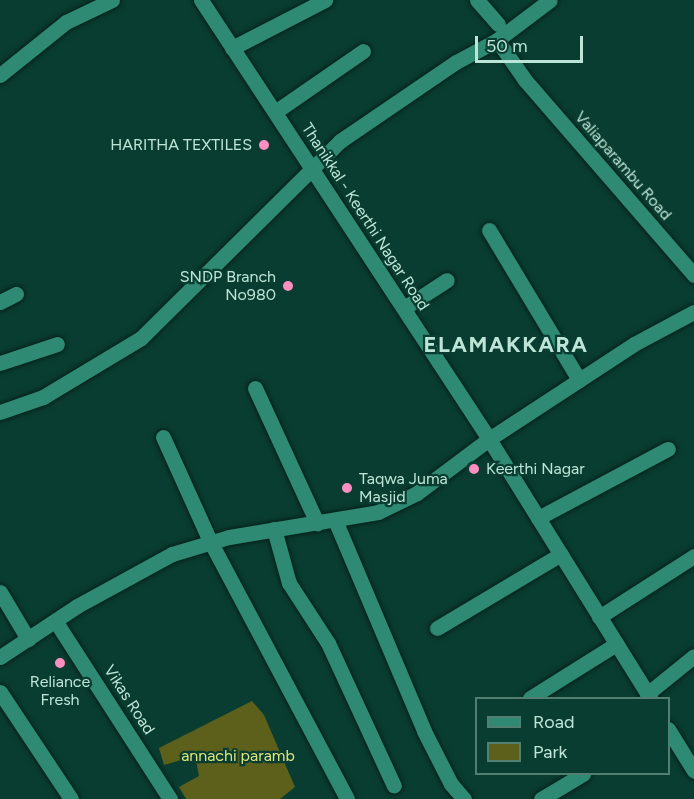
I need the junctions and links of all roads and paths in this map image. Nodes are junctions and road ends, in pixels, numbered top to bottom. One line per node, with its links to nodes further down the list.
1 (112, 0): 9 (street)
2 (201, 0): 7 (street, Thanikkal - Keerthi Nagar Road)
3 (325, 0): 7 (street)
4 (477, 0): 6 (street, Valiaparambu Road)
5 (550, 0): 6 (street)
6 (497, 32): 11 (street); 13 (street, Valiaparambu Road)
7 (232, 48): 10 (street, Thanikkal - Keerthi Nagar Road)
8 (363, 51): 10 (street)
9 (0, 75)
10 (275, 112): 11 (street, Thanikkal - Keerthi Nagar Road)
11 (312, 169): 17 (street, Thanikkal - Keerthi Nagar Road); 23 (street)
12 (489, 230): 21 (street)
13 (694, 275)
14 (447, 280): 17 (street)
15 (16, 294): 16 (street)
16 (0, 302)
17 (404, 308): 25 (street, Thanikkal - Keerthi Nagar Road)
18 (694, 312): 21 (street)
19 (57, 344): 20 (street)
20 (0, 363)
21 (579, 380): 25 (street)
22 (255, 388): 29 (street)
23 (0, 412)
24 (163, 437): 31 (street)
25 (489, 439): 27 (street, Thanikkal - Keerthi Nagar Road); 28 (street)
26 (668, 449): 27 (street)
27 (538, 518): 32 (street, Thanikkal - Keerthi Nagar Road)
28 (335, 520): 29 (street); 53 (street)
29 (317, 523): 30 (street)
30 (274, 529): 31 (street); 48 (street)
31 (210, 541): 36 (street); 52 (street)
32 (561, 554): 35 (street, Thanikkal - Keerthi Nagar Road); 37 (street)
33 (694, 556): 35 (street)
34 (0, 592): 38 (street)
35 (599, 617): 39 (street, Thanikkal - Keerthi Nagar Road)
36 (56, 621): 38 (street); 51 (street, Vikas Road)
37 (436, 628)
38 (28, 639): 41 (street)
39 (616, 644): 43 (street, Thanikkal - Keerthi Nagar Road); 44 (street)
40 (694, 656): 43 (street)
41 (0, 657)
42 (0, 692): 50 (street)
43 (649, 696)
44 (533, 697)
45 (670, 731): 46 (street)
46 (694, 771)
47 (582, 775): 49 (street)
48 (394, 786)
49 (561, 793): 54 (street)
50 (71, 799)
51 (170, 799)
52 (347, 799)
53 (464, 799)
54 (541, 799)

